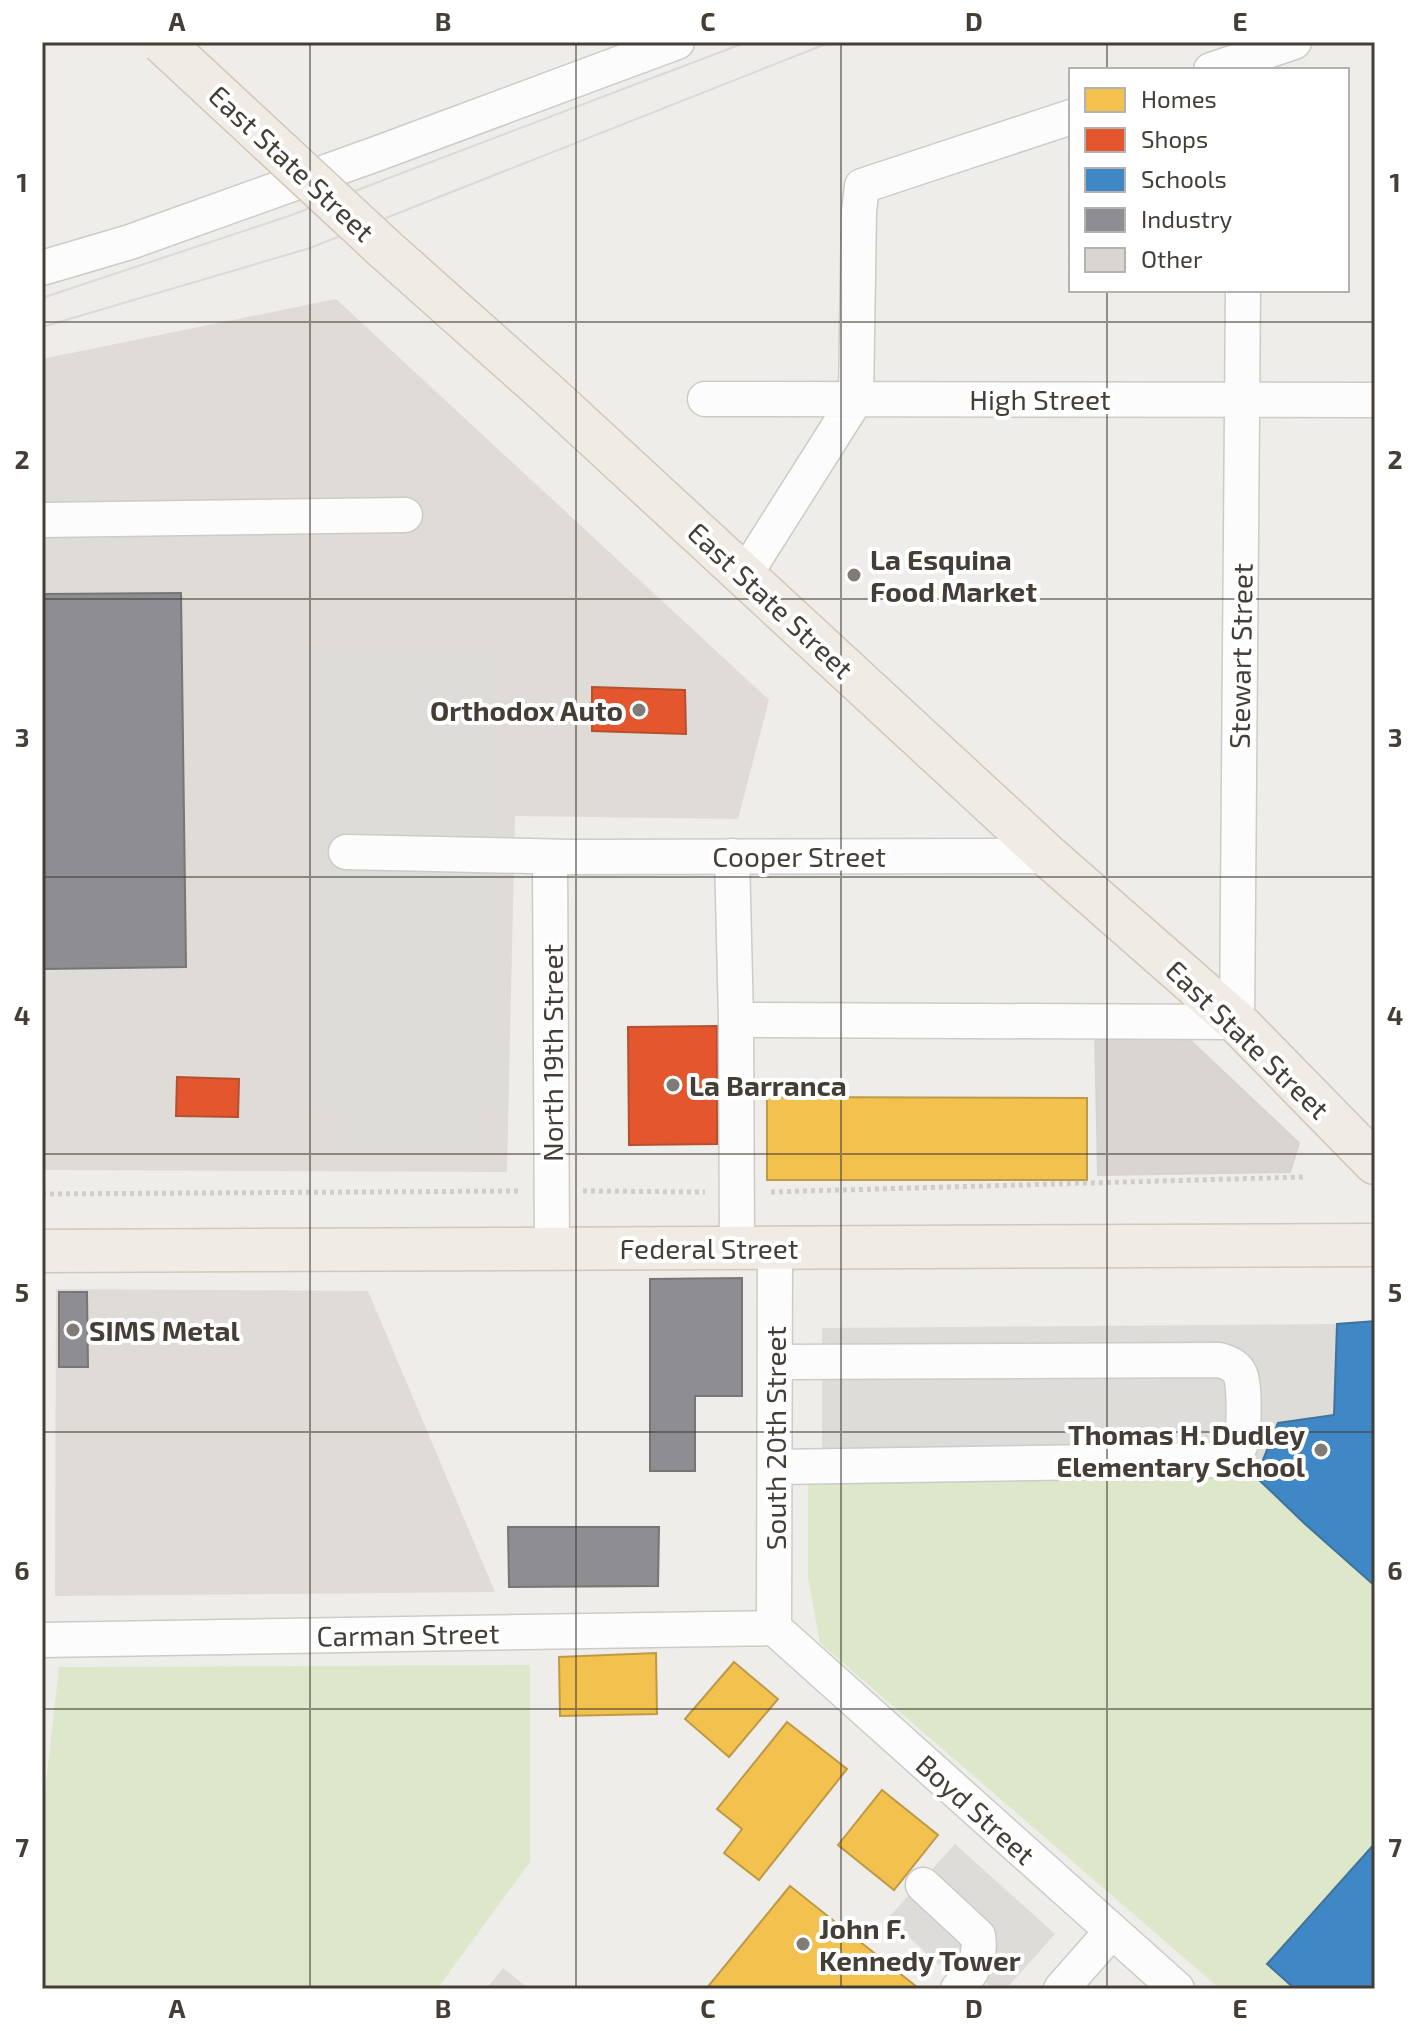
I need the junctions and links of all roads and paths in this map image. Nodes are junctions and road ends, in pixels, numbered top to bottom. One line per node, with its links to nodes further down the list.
1 (162, 42): 15 (main road, East State Street, bridge)
2 (677, 42): 7 (street)
3 (1294, 42): 4 (street)
4 (1244, 64): 5 (street)
5 (1222, 68)
6 (1069, 118): 10 (street)
7 (42, 268)
8 (1243, 292): 11 (street, Stewart Street)
9 (705, 399): 10 (street, High Street)
10 (856, 399): 11 (street, High Street); 15 (street)
11 (1243, 399): 12 (street, High Street); 21 (street, Stewart Street)
12 (1375, 400)
13 (405, 515): 14 (street)
14 (42, 520)
15 (744, 576): 18 (main road, East State Street)
16 (346, 852): 19 (street, Cooper Street)
17 (732, 856): 18 (street, Cooper Street); 19 (street, Cooper Street); 20 (street, South 20th Street)
18 (1048, 856): 21 (main road, East State Street)
19 (550, 857): 24 (street, North 19th Street)
20 (736, 1020): 21 (street); 25 (street, South 20th Street)
21 (1237, 1022): 22 (main road, East State Street)
22 (1375, 1163)
23 (1303, 1177): 25 (path)
24 (552, 1191): 25 (path); 26 (path); 29 (street, North 19th Street)
25 (736, 1193): 28 (street, South 20th Street)
26 (42, 1194)
27 (1375, 1245): 28 (main road, Federal Street)
28 (756, 1248): 29 (main road, Federal Street); 31 (street, South 20th Street)
29 (552, 1249): 30 (main road, Federal Street)
30 (42, 1251)
31 (775, 1362): 32 (street, South 20th Street); 32 (street)
32 (775, 1467): 33 (street, South 20th Street)
33 (774, 1628): 34 (street, Carman Street); 36 (street, Boyd Street)
34 (42, 1640)
35 (923, 1885): 37 (street)
36 (1112, 1931): 38 (street); 39 (street, Boyd Street)
37 (958, 1989)
38 (1061, 1989)
39 (1177, 1989)

